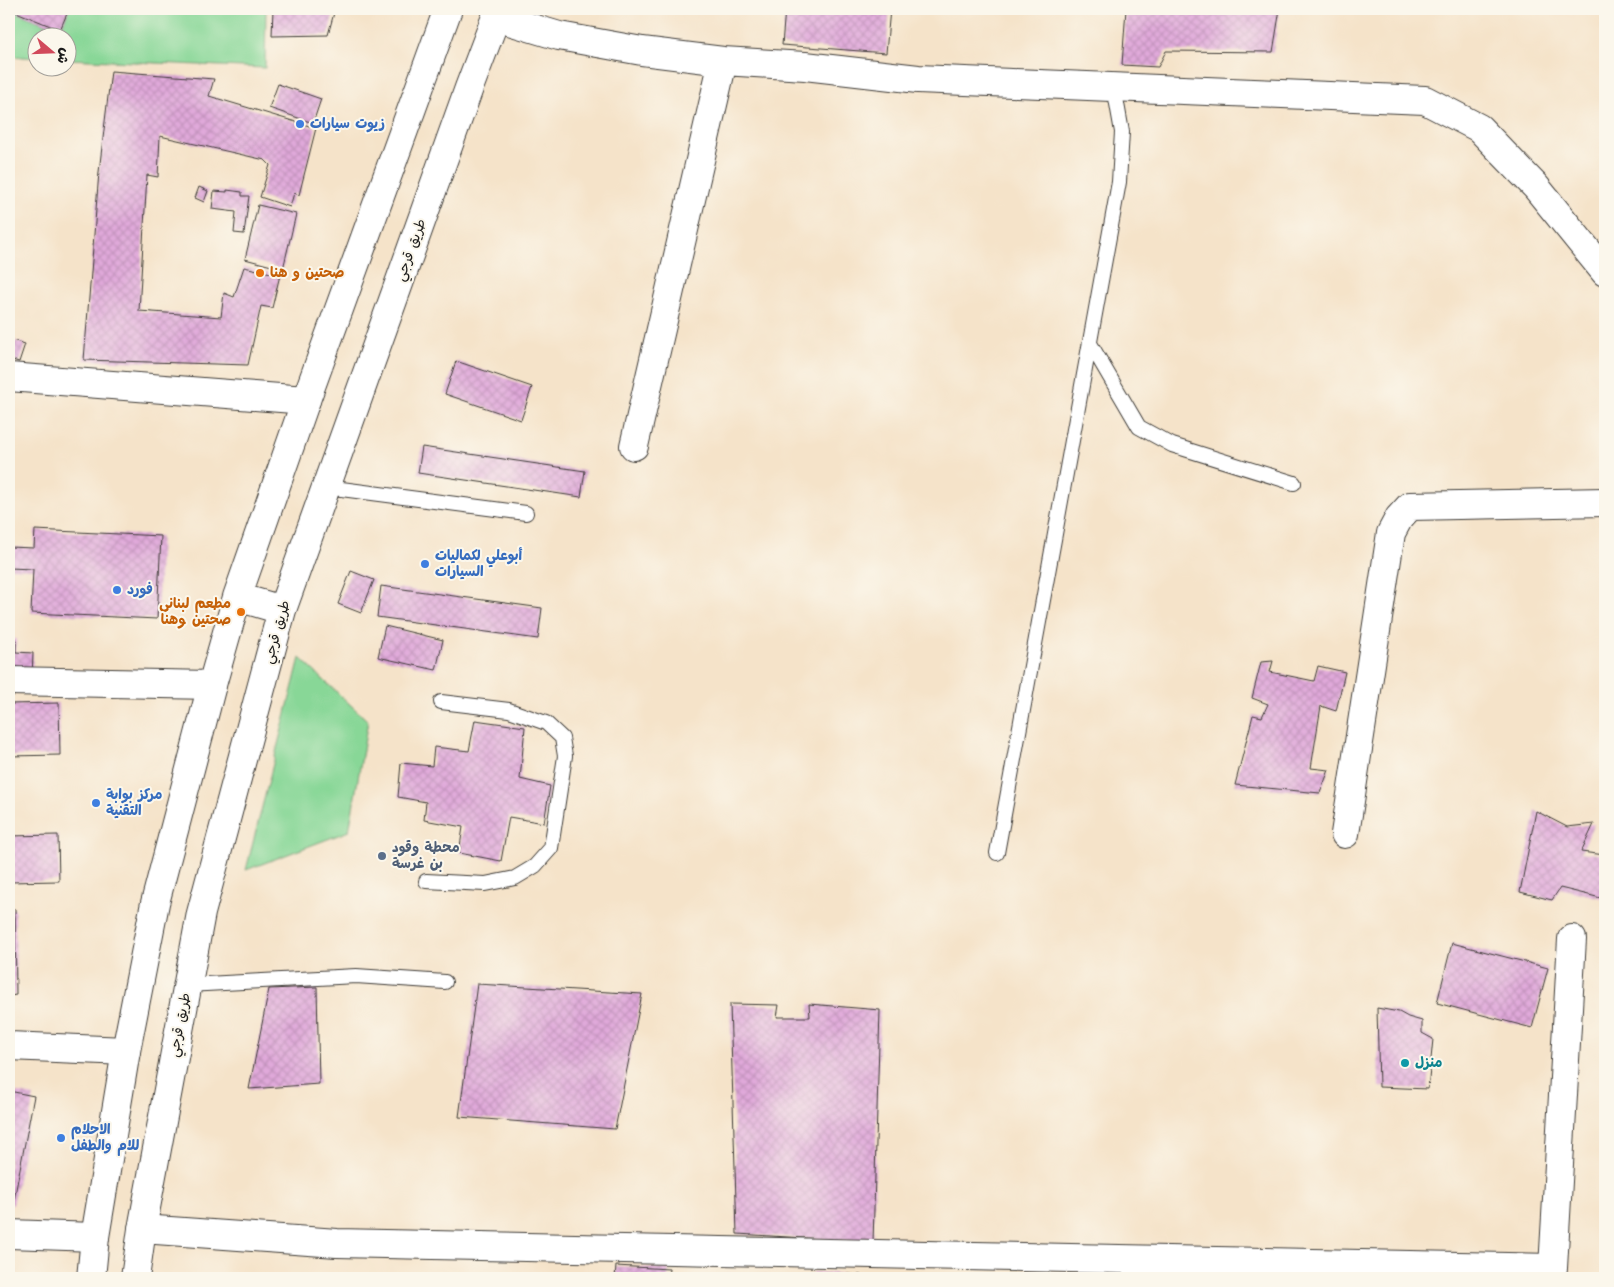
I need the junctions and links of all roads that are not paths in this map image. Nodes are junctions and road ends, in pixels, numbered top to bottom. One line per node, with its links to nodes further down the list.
1 (448, 9): 8 (main road)
2 (497, 13): 3 (main road); 11 (main road, طريق قرجي)
3 (723, 61): 4 (main road); 9 (main road)
4 (1114, 87): 5 (main road); 6 (lane)
5 (1605, 272)
6 (1090, 345): 10 (lane); 20 (lane)
7 (9, 378): 8 (main road)
8 (306, 400): 14 (main road)
9 (634, 446)
10 (1294, 483)
11 (326, 487): 13 (lane); 15 (main road, طريق قرجي)
12 (1605, 502): 19 (main road)
13 (526, 513)
14 (237, 597): 15 (main road); 17 (main road)
15 (282, 610): 24 (main road, طريق قرجي)
16 (9, 681): 17 (main road)
17 (212, 685): 26 (main road)
18 (441, 702): 21 (lane)
19 (1346, 834)
20 (997, 853)
21 (426, 881)
22 (1572, 939): 30 (main road)
23 (445, 982): 24 (lane)
24 (187, 985): 27 (main road, طريق قرجي)
25 (9, 1046): 26 (main road)
26 (126, 1051): 29 (main road)
27 (142, 1229): 30 (main road); 32 (main road, طريق قرجي)
28 (9, 1234): 29 (main road)
29 (95, 1236): 31 (main road)
30 (1554, 1273)
31 (91, 1278)
32 (136, 1278)

